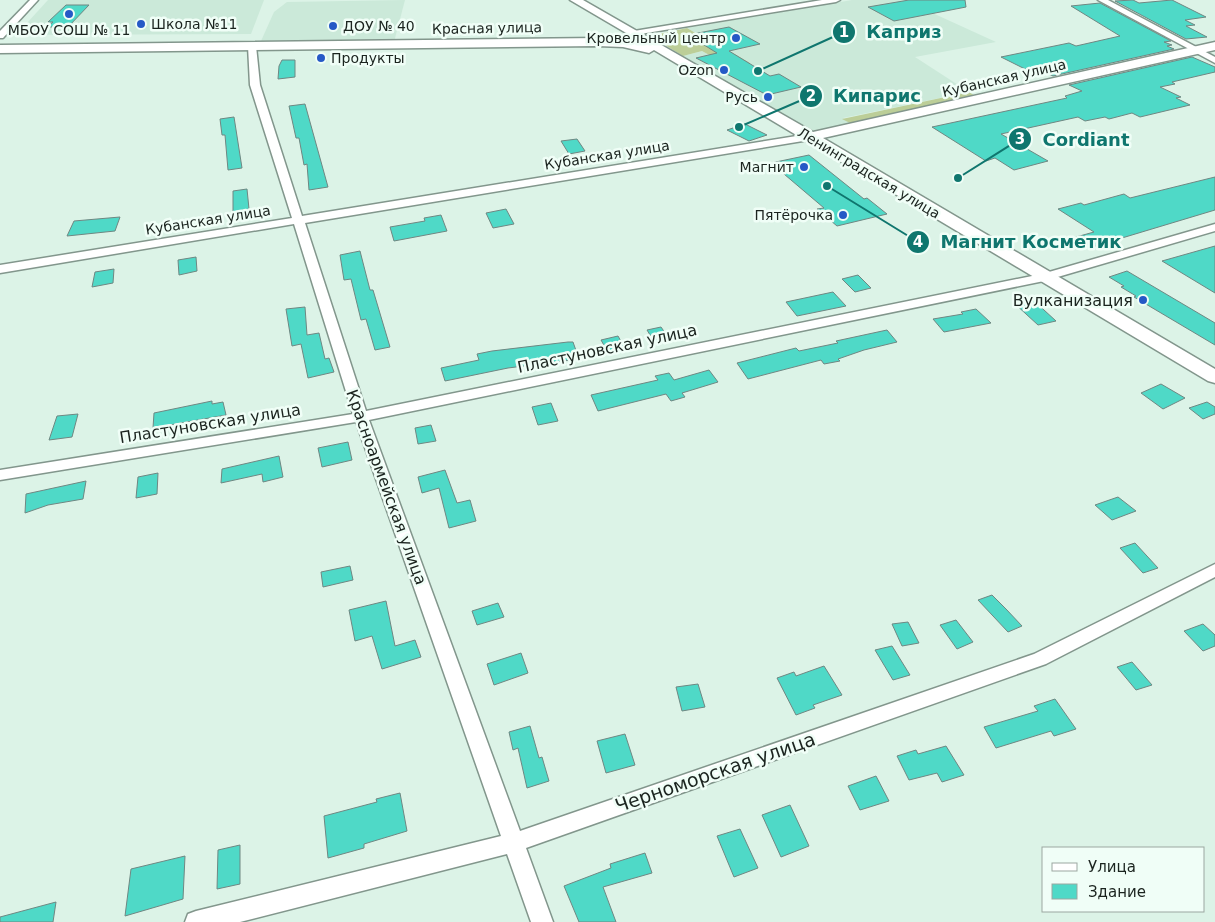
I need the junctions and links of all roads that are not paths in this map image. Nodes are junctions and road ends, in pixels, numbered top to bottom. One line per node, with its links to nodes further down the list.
1 (34, 0): 6 (street)
2 (575, 0): 5 (street, Ленинградская улица)
3 (836, 0): 5 (street)
4 (1102, 0): 11 (street)
5 (634, 33): 7 (street); 12 (street, Ленинградская улица)
6 (0, 36)
7 (606, 42): 8 (street, Красная улица); 12 (street, Красная улица)
8 (252, 46): 10 (street, Красная улица); 15 (street, Красноармейская улица)
9 (1215, 46): 11 (street, Кубанская улица)
10 (0, 49)
11 (1196, 50): 13 (street); 14 (street, Кубанская улица)
12 (672, 55): 14 (street, Ленинградская улица)
13 (1215, 60)
14 (809, 137): 15 (street, Кубанская улица); 18 (street, Ленинградская улица)
15 (298, 221): 17 (street, Кубанская улица); 20 (street, Красноармейская улица)
16 (1215, 226): 18 (street, Пластуновская улица)
17 (0, 269)
18 (1044, 276): 19 (street, Ленинградская улица); 20 (street, Пластуновская улица)
19 (1215, 377)
20 (361, 417): 21 (street, Пластуновская улица); 23 (street, Красноармейская улица)
21 (0, 475)
22 (1215, 570): 23 (street, Черноморская улица)
23 (515, 842): 24 (street, Черноморская улица); 25 (street, Красноармейская улица)
24 (196, 922)
25 (542, 922)

